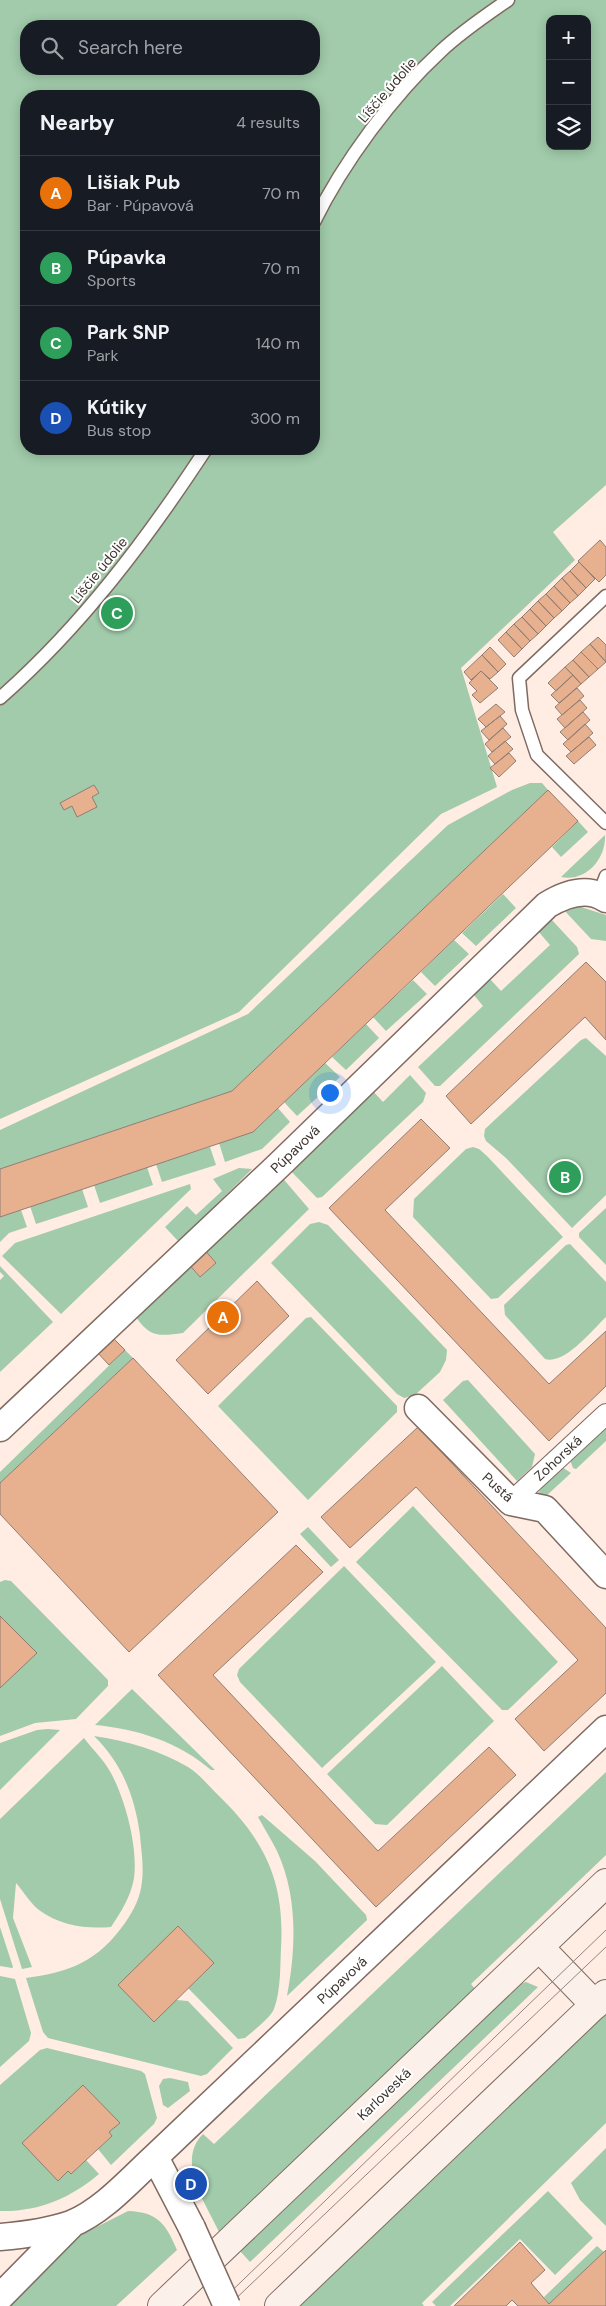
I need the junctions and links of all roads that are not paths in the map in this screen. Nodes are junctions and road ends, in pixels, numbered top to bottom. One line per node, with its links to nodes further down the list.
1 (508, 0): 2 (lane, Líščie údolie)
2 (320, 212)
3 (202, 455): 5 (lane, Líščie údolie)
4 (606, 596): 6 (lane)
5 (0, 698)
6 (606, 823)
7 (604, 890): 10 (street, Púpavová)
8 (418, 1408): 11 (street, Pustá)
9 (606, 1414): 11 (street, Zohorská)
10 (0, 1428)
11 (511, 1502): 12 (street, Pustá)
12 (606, 1575)
13 (606, 1729): 17 (street, Púpavová)
14 (606, 1883): 15 (main road, Karloveská)
15 (539, 1947): 16 (main road); 21 (main road, Karloveská)
16 (600, 2000): 23 (main road)
17 (155, 2157): 18 (street, Púpavová); 22 (street, bridge)
18 (72, 2223): 19 (street, Púpavová); 20 (street, Púpavová)
19 (0, 2239): 20 (street)
20 (8, 2290)
21 (162, 2306)
22 (227, 2306)
23 (280, 2306)

